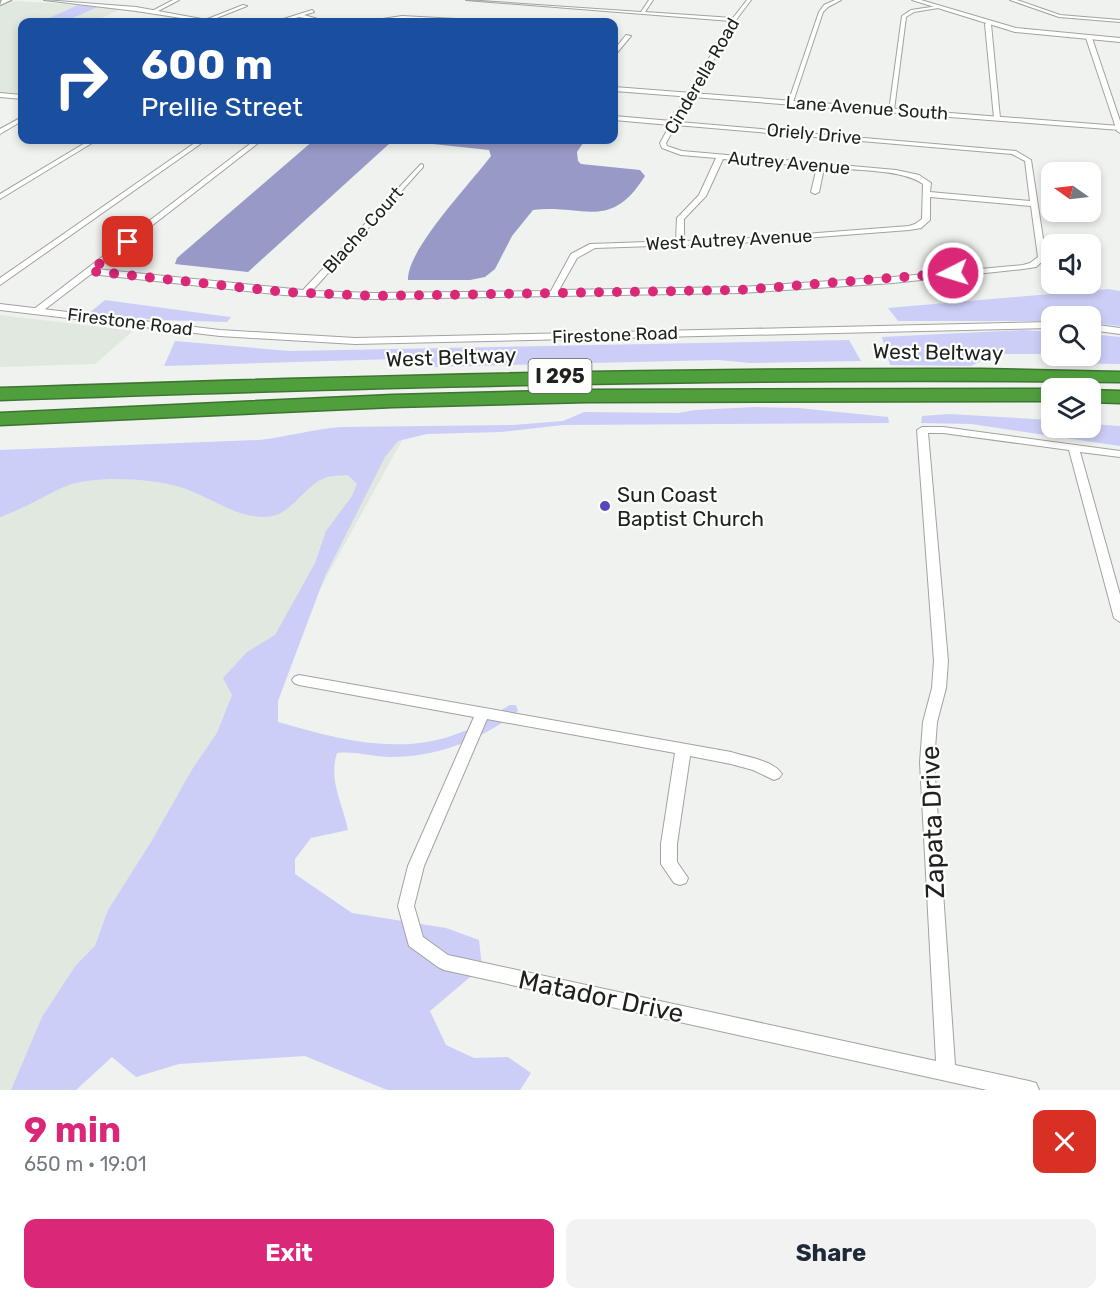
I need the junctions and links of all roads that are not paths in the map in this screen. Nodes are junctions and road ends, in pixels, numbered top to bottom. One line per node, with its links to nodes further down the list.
1 (8, 0): 12 (main road)
2 (47, 0): 16 (street)
3 (177, 0): 16 (street)
4 (468, 0): 5 (street)
5 (480, 0): 14 (street)
6 (560, 0): 14 (street)
7 (651, 0): 18 (street)
8 (749, 0): 26 (street, Cinderella Road)
9 (839, 0): 37 (street)
10 (915, 0): 15 (street)
11 (1012, 0): 27 (street)
12 (0, 3)
13 (245, 6): 21 (street)
14 (554, 7): 18 (street)
15 (936, 7): 28 (street); 38 (street)
16 (154, 11): 20 (street)
17 (312, 11): 19 (street)
18 (642, 14): 26 (street)
19 (300, 15): 22 (street); 23 (street)
20 (191, 18)
21 (215, 18)
22 (291, 18)
23 (311, 18)
24 (390, 18): 25 (street)
25 (426, 18)
26 (734, 20): 35 (street, Cinderella Road)
27 (1120, 21)
28 (988, 24): 30 (street); 40 (street)
29 (628, 36): 32 (street)
30 (1089, 38): 31 (street); 43 (street)
31 (1120, 40)
32 (618, 48)
33 (618, 89): 35 (street, Lane Avenue South)
34 (0, 95): 36 (street)
35 (691, 95): 37 (street, Lane Avenue South); 42 (street, Cinderella Road)
36 (18, 97)
37 (790, 102): 38 (street, Lane Avenue South)
38 (891, 110): 40 (street, Lane Avenue South)
39 (618, 118): 42 (street, Oriely Drive)
40 (997, 118): 43 (street, Lane Avenue South)
41 (18, 121): 44 (street)
42 (675, 123): 48 (street, Cinderella Road); 55 (street, Oriely Drive)
43 (1120, 129)
44 (0, 132)
45 (87, 144): 54 (street)
46 (197, 144): 58 (street)
47 (254, 144): 57 (street)
48 (670, 151): 49 (street, Autrey Avenue)
49 (720, 157): 51 (street, Autrey Avenue); 56 (street)
50 (421, 166): 60 (street, Blache Court)
51 (821, 166): 52 (street); 53 (street, Autrey Avenue)
52 (815, 192)
53 (927, 194): 55 (street); 56 (street, West Autrey Avenue)
54 (0, 197)
55 (1034, 204): 59 (street)
56 (680, 243): 59 (street, West Autrey Avenue)
57 (90, 271): 60 (street); 62 (street)
58 (0, 282)
59 (554, 292): 60 (street)
60 (305, 293)
61 (0, 307): 62 (street, Firestone Road)
62 (37, 311): 63 (street, Firestone Road)
63 (1041, 325)
64 (1101, 328): 65 (street)
65 (1120, 331)
66 (1120, 377): 67 (highway, West Beltway / I 295)
67 (0, 394)
68 (1041, 395): 71 (highway, West Beltway / I 295)
69 (1101, 396): 70 (highway)
70 (1120, 397)
71 (0, 419)
72 (1074, 448): 73 (street); 74 (street); 80 (street, Zapata Drive)
73 (1120, 454)
74 (1120, 618)
75 (298, 680): 76 (street)
76 (482, 715): 77 (street); 80 (street, Matador Drive)
77 (683, 750): 78 (street); 79 (street)
78 (774, 774)
79 (680, 878)
80 (946, 1071): 81 (street, Matador Drive)
81 (1029, 1090)

